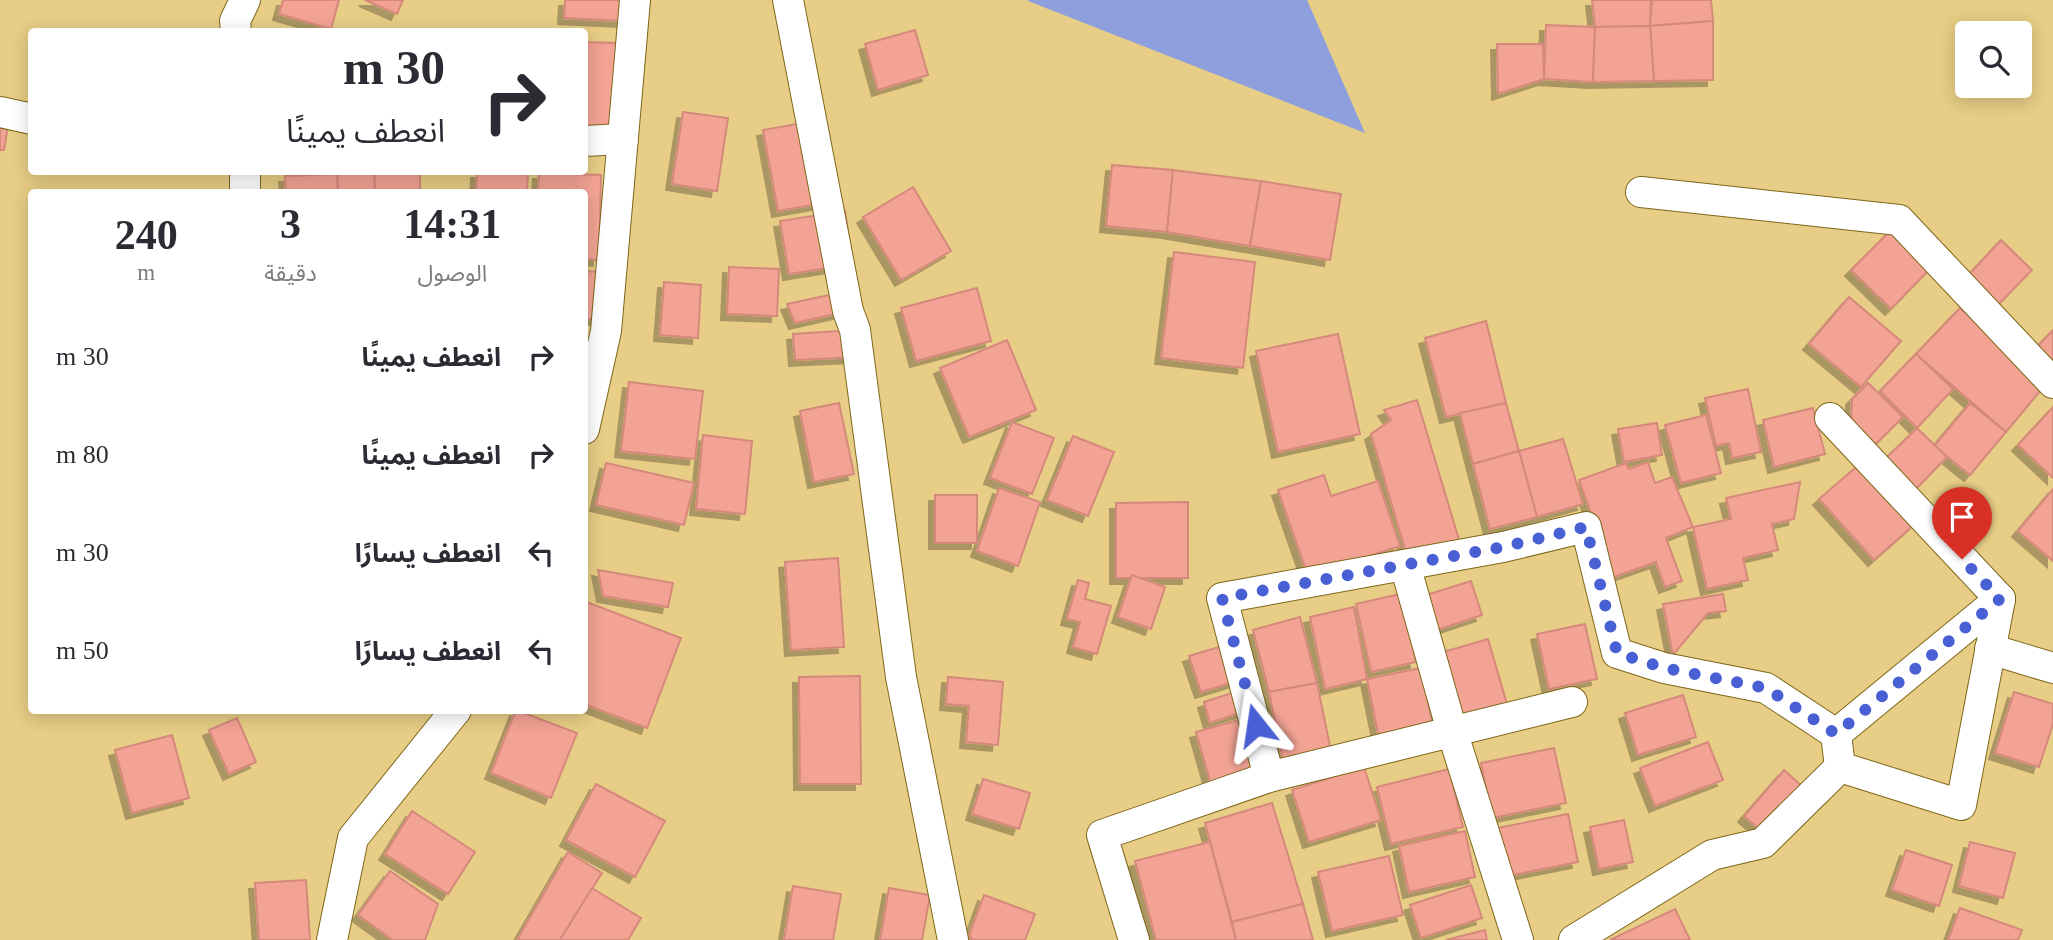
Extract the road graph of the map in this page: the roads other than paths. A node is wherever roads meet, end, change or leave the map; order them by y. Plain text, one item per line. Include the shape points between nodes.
1 (245, 0) edge
2 (635, 0) edge
3 (788, 0) edge
4 (236, 28) edge
5 (0, 112) edge
6 (28, 118) edge
7 (623, 139) junction
8 (588, 141) edge
9 (1642, 192) dead end
10 (2053, 383) edge
11 (588, 411) edge
12 (1830, 418) dead end
13 (1405, 565) junction
14 (2000, 599) junction
15 (1990, 649) junction
16 (2053, 668) edge
17 (1572, 702) dead end
18 (453, 714) edge
19 (1452, 731) junction
20 (1836, 734) junction
21 (1840, 767) junction
22 (1269, 776) junction
23 (332, 940) edge
24 (953, 940) edge
25 (1134, 940) edge
26 (1518, 940) edge
27 (1574, 940) edge

1 - 4 street
2 - 7 street
3 - 24 street via 855,330 901,677
5 - 6 street
7 - 8 street
7 - 11 street via 606,331
9 - 10 street via 1899,220
12 - 14 street
13 - 19 street
13 - 20 street via 1586,527 1617,653 1664,668 1766,688
13 - 22 street via 1222,598
14 - 15 street
14 - 20 street
15 - 16 street
15 - 21 street via 1961,805
17 - 19 street
18 - 23 street via 353,838
19 - 22 street
19 - 26 street
20 - 21 street
21 - 27 street via 1763,844 1712,855
22 - 25 street via 1101,835

